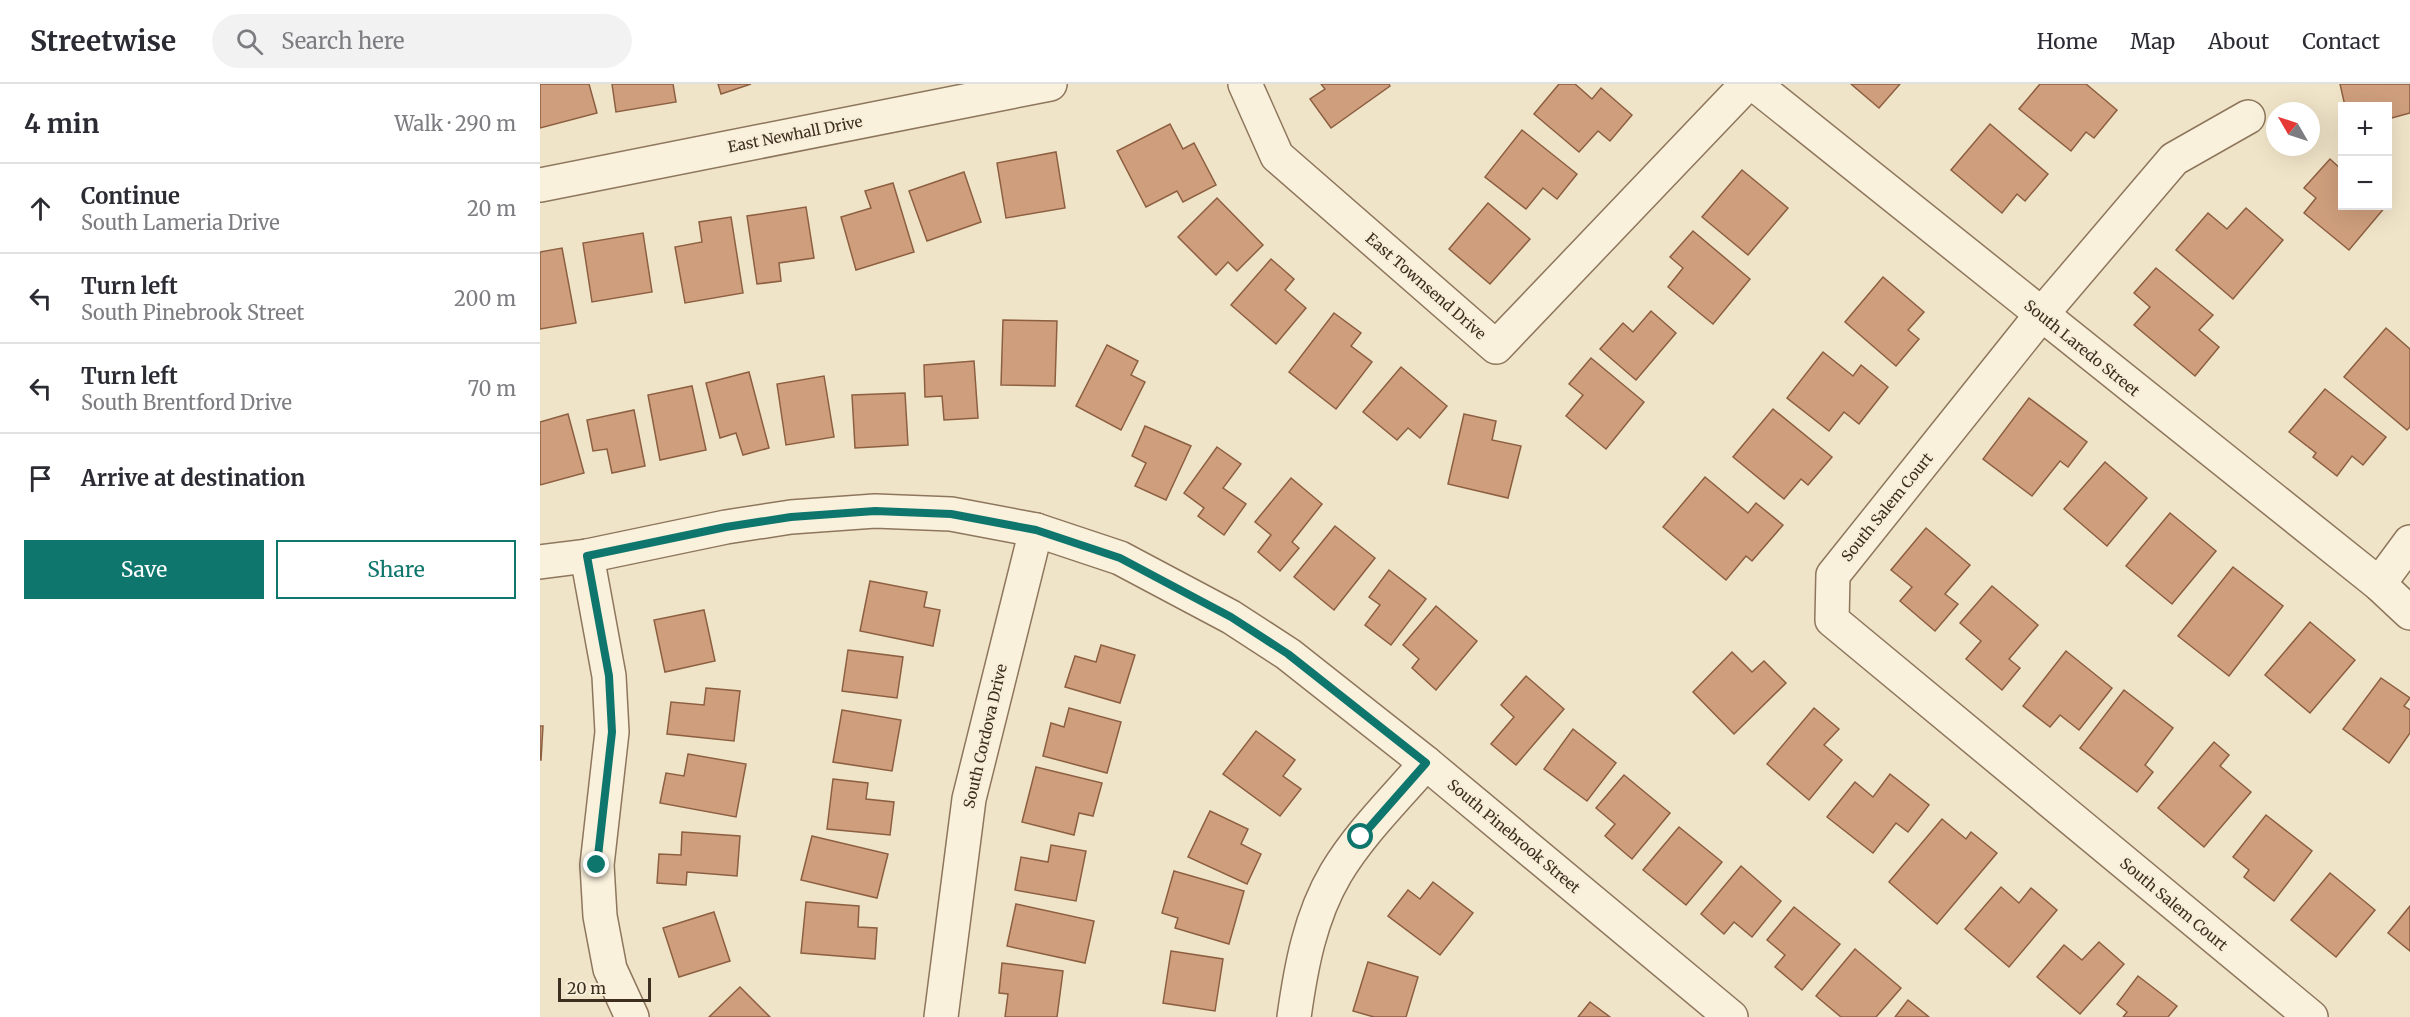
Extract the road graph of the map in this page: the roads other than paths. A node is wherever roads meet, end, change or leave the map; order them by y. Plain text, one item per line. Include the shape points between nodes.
1 (1050, 84) edge
2 (1245, 84) edge
3 (1747, 84) edge
4 (1754, 84) edge
5 (2248, 117) dead end
6 (540, 185) edge
7 (2041, 315) junction
8 (1036, 530) junction
9 (2410, 542) edge
10 (587, 556) junction
11 (540, 562) edge
12 (2379, 584) junction
13 (2410, 613) edge
14 (1426, 763) junction
15 (632, 1017) edge
16 (941, 1017) edge
17 (1294, 1017) edge
18 (1731, 1017) edge
19 (2311, 1017) edge

1 - 6 street, East Newhall Drive
2 - 3 street, East Townsend Drive via 1277,156 1496,347
4 - 7 street, South Laredo Street
5 - 7 street, South Salem Court via 2174,159
7 - 12 street, South Laredo Street
7 - 19 street, South Salem Court via 1833,575 1832,620
8 - 10 street, South Pinebrook Street via 951,514 875,511 791,517 726,527
8 - 14 street, South Pinebrook Street via 1120,558 1231,617 1288,654
8 - 16 street, South Cordova Drive via 969,799
9 - 12 street
10 - 11 street, South Pinebrook Street
10 - 15 street via 609,676 612,732 597,865 600,916 610,969
12 - 13 street, South Laredo Street
14 - 17 street via 1361,837 1336,874 1301,966
14 - 18 street, South Pinebrook Street

